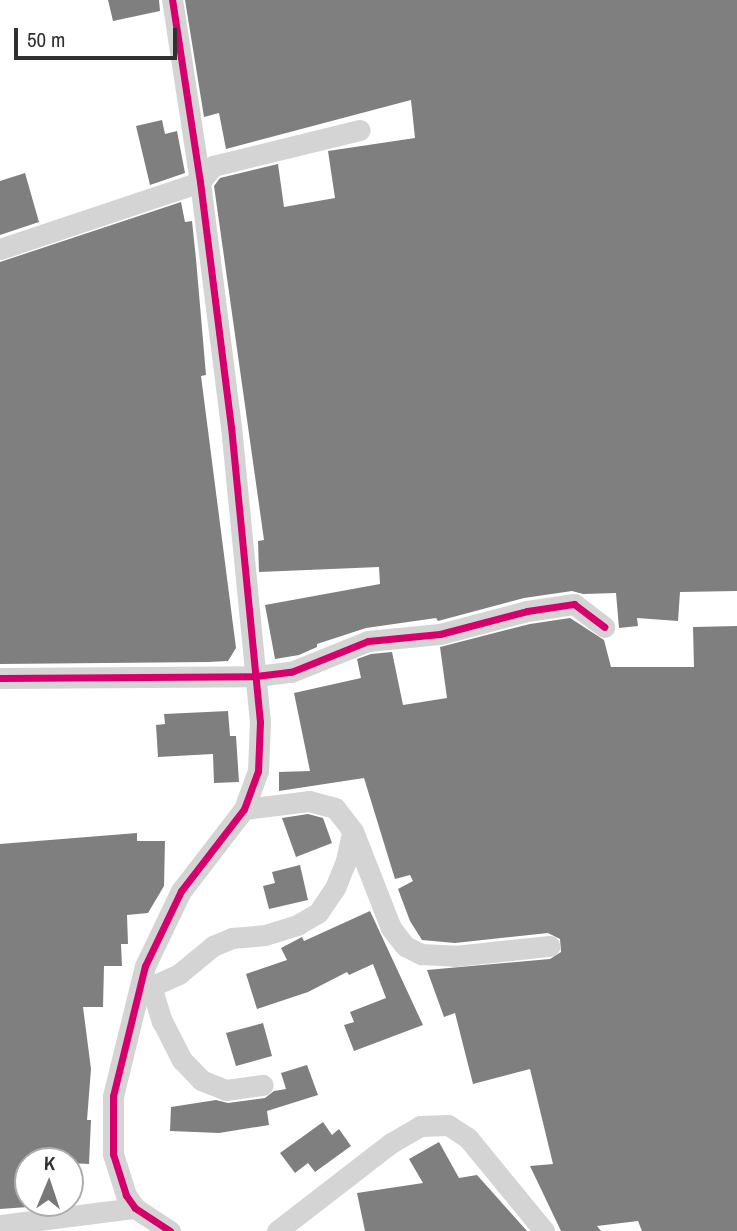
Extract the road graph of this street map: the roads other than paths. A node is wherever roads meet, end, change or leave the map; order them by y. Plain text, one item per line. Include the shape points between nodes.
1 (172, 0) edge
2 (360, 130) dead end
3 (200, 182) junction
4 (0, 250) edge
5 (604, 627) dead end
6 (257, 676) junction
7 (0, 677) edge
8 (244, 809) junction
9 (352, 831) junction
10 (548, 946) dead end
11 (145, 989) junction
12 (263, 1085) dead end
13 (135, 1208) junction
14 (0, 1225) edge
15 (170, 1231) edge
16 (277, 1231) edge
17 (544, 1231) edge

1 - 3 street
2 - 3 street via 213,166
3 - 4 street
3 - 6 street
5 - 6 street via 574,604 440,634 368,641 290,672
6 - 7 street
6 - 8 street via 258,771
8 - 9 street via 309,801 335,808
8 - 11 street via 181,891 145,966
9 - 10 street via 391,928 405,946 421,954 455,956
9 - 11 street via 335,888 317,913 265,935 232,938 179,974
11 - 12 street via 182,1060 201,1080 226,1090
11 - 13 street via 113,1096 114,1154 125,1195
13 - 14 street
13 - 15 street
16 - 17 street via 391,1143 420,1126 448,1125 468,1138

